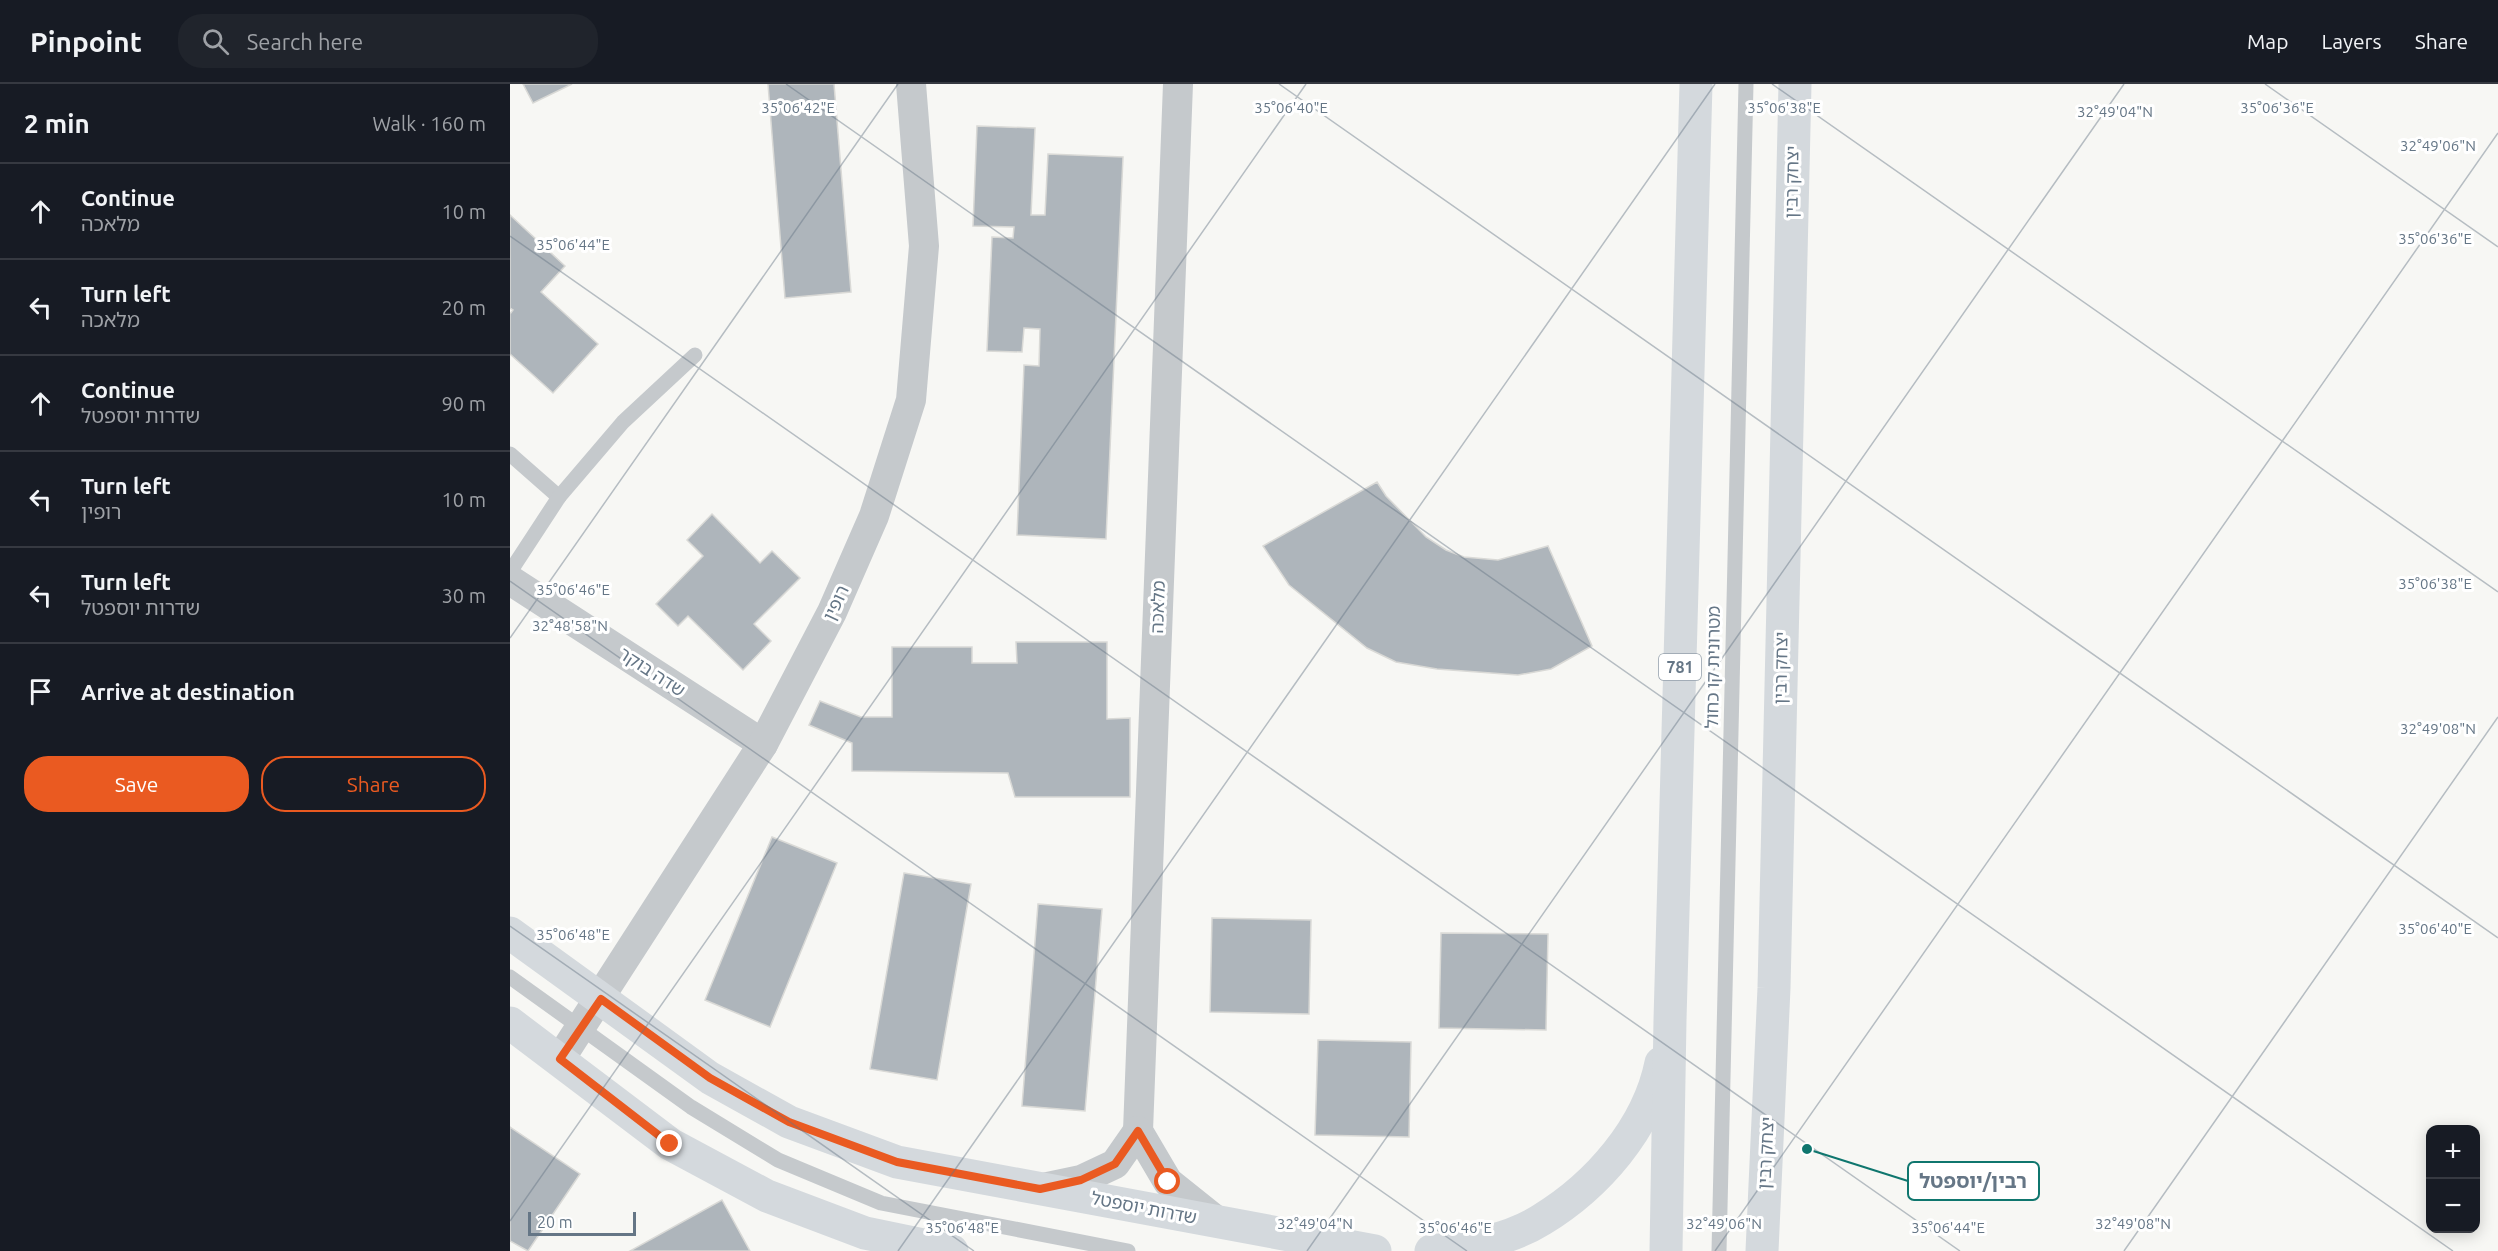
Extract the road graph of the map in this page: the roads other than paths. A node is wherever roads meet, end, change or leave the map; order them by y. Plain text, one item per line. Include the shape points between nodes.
1 (911, 84) edge
2 (1178, 84) edge
3 (1696, 84) edge
4 (1746, 84) edge
5 (1795, 84) edge
6 (695, 355) dead end
7 (510, 454) edge
8 (559, 497) junction
9 (510, 572) edge
10 (510, 580) edge
11 (764, 744) junction
12 (510, 933) edge
13 (510, 977) edge
14 (601, 999) junction
15 (1670, 1020) junction
16 (510, 1023) edge
17 (581, 1028) junction
18 (560, 1059) junction
19 (1138, 1131) junction
20 (1040, 1189) junction
21 (1218, 1222) junction
22 (952, 1251) edge
23 (1128, 1251) edge
24 (1375, 1251) edge
25 (1431, 1251) edge
26 (1666, 1251) edge
27 (1719, 1251) edge
28 (1762, 1251) edge

1 - 11 street, רופין via 924,246 911,400 874,516 832,612
2 - 19 street, מלאכה
3 - 15 main road, 781
4 - 27 lane, מטרונית קו כחול
5 - 28 main road, יצחק רבין via 1774,988
6 - 8 lane via 623,422
7 - 8 lane
8 - 9 lane
10 - 11 street, שדה בוקר
11 - 14 street, רופין
12 - 14 main road, שדרות יוספטל
13 - 17 lane
14 - 17 street, רופין
14 - 20 main road, שדרות יוספטל via 710,1078 789,1122 897,1162
15 - 25 main road via 1658,1077 1637,1123 1608,1166 1541,1221 1507,1235
15 - 26 main road, 781
16 - 18 main road
17 - 18 street, רופין
17 - 23 lane via 692,1107 778,1160 881,1203
18 - 22 main road via 670,1144 767,1196 865,1233
19 - 20 street via 1115,1164 1081,1180
19 - 21 street via 1168,1182
20 - 21 main road, שדרות יוספטל
21 - 24 main road, שדרות יוספטל

